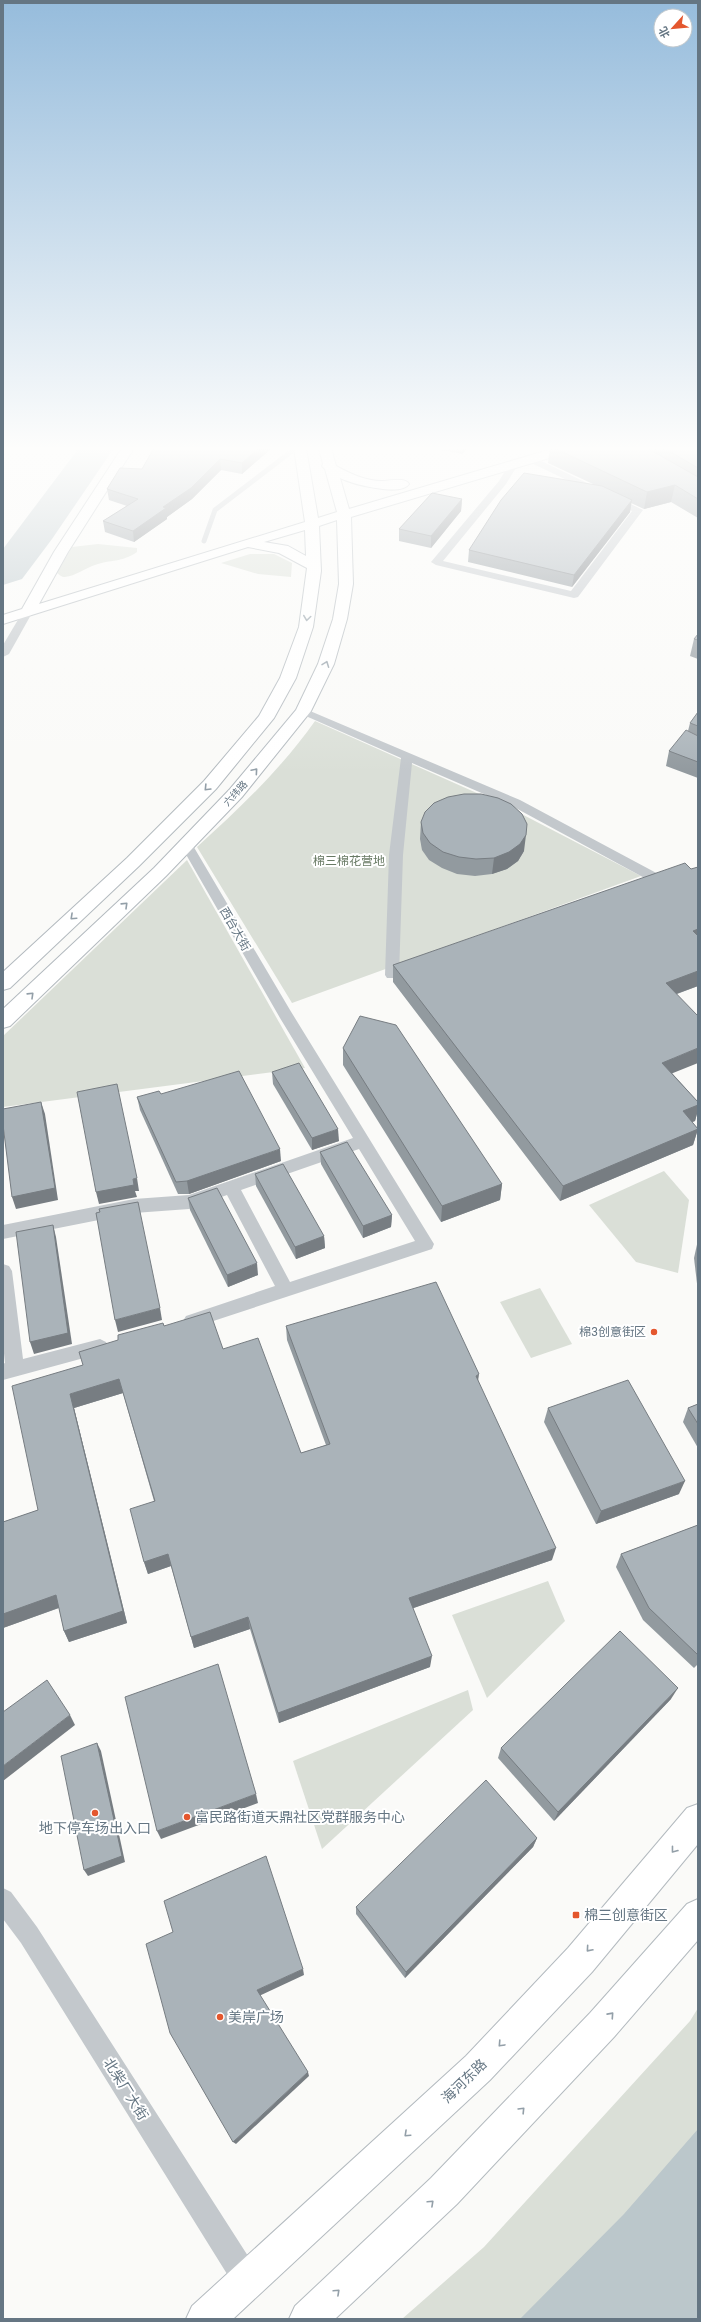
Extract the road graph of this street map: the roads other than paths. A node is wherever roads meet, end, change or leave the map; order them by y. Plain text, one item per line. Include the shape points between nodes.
1 (59, 556) edge
2 (205, 556) edge
3 (299, 556) edge
4 (313, 556) edge
5 (345, 556) edge
6 (441, 556) edge
7 (603, 556) edge
8 (314, 566) junction
9 (70, 584) dead end
10 (38, 595) junction
11 (17, 601) dead end
12 (27, 613) junction
13 (3, 620) edge
14 (3, 654) edge
15 (303, 711) junction
16 (406, 756) junction
17 (186, 844) junction
18 (657, 879) edge
19 (392, 975) edge
20 (3, 983) edge
21 (3, 1021) edge
22 (363, 1141) junction
23 (232, 1187) junction
24 (3, 1232) edge
25 (3, 1271) edge
26 (286, 1291) junction
27 (175, 1326) edge
28 (118, 1342) edge
29 (9, 1370) edge
30 (698, 1819) edge
31 (3, 1900) edge
32 (698, 1915) edge
33 (247, 2280) junction
34 (205, 2319) edge
35 (308, 2319) edge

1 - 10 main road
2 - 12 main road
3 - 8 main road
4 - 8 main road, 六纬路
15 -> 5 main road, 六纬路 via 326,664 340,619 346,584
6 - 7 street via 436,562 574,595
8 -> 20 main road, 六纬路 via 306,627 288,678 266,718 210,785 133,862
9 - 10 main road
10 - 11 main road
10 - 12 main road
12 - 13 main road
12 - 14 street
15 - 16 street
17 -> 15 main road, 六纬路 via 236,793
16 - 18 street via 516,803
16 - 19 street via 396,855
21 -> 17 main road, 六纬路
17 - 22 street, 西台大街
22 - 23 street
22 - 26 street, 西台大街 via 426,1244
23 - 24 street via 189,1202 134,1206
23 - 26 street
25 - 29 street
26 - 27 street
28 - 29 street
30 -> 33 main road, 海河东路 via 580,1960 478,2068
31 - 33 street, 北柴厂大街 via 29,1935
35 -> 32 main road via 450,2185 602,2025
33 - 34 main road, 海河东路

